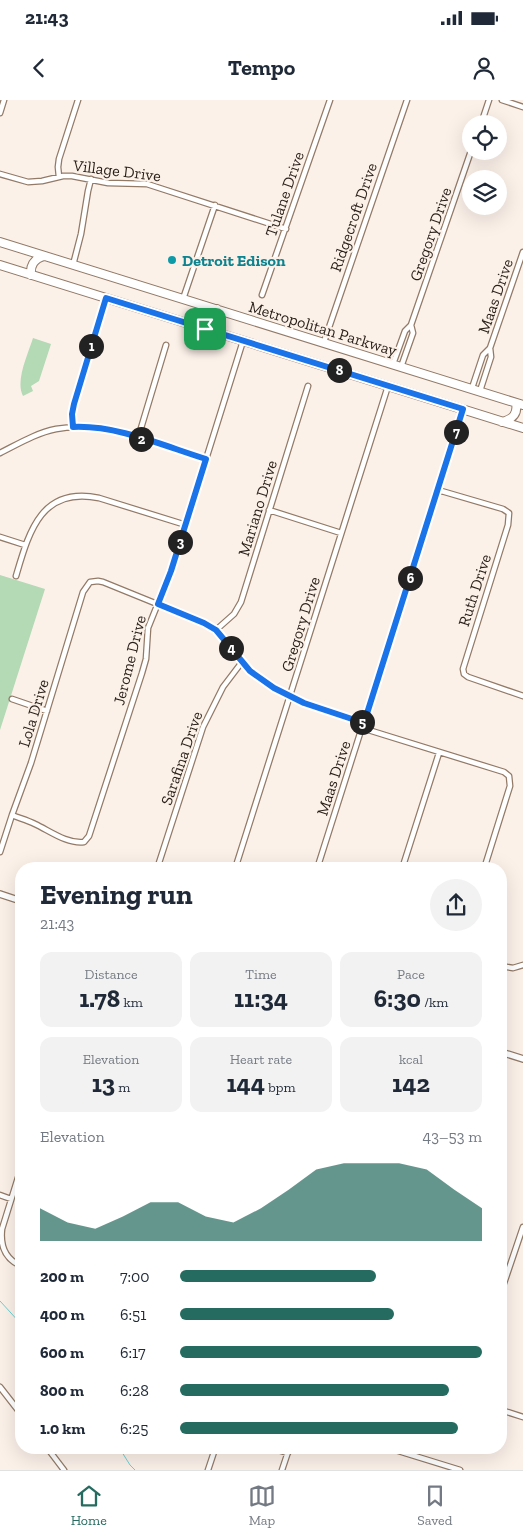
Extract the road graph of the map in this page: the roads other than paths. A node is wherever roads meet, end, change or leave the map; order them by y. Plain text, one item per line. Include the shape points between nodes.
1 (4, 100) edge
2 (78, 100) edge
3 (330, 100) edge
4 (407, 100) edge
5 (489, 100) edge
6 (502, 100) edge
7 (523, 107) edge
8 (0, 113) edge
9 (484, 115) edge
10 (468, 160) edge
11 (0, 174) edge
12 (59, 177) junction
13 (91, 179) junction
14 (215, 206) junction
15 (286, 228) junction
16 (0, 242) edge
17 (523, 252) edge
18 (44, 256) junction
19 (0, 265) edge
20 (73, 265) junction
21 (31, 275) junction
22 (262, 295) dead end
23 (106, 298) junction
24 (183, 299) junction
25 (217, 309) junction
26 (411, 325) junction
27 (205, 329) junction
28 (243, 341) junction
29 (324, 342) junction
30 (166, 345) dead end
31 (490, 348) junction
32 (397, 366) junction
33 (308, 386) dead end
34 (388, 386) junction
35 (476, 390) junction
36 (520, 404) edge
37 (463, 409) junction
38 (502, 422) junction
39 (73, 427) junction
40 (523, 428) edge
41 (138, 438) junction
42 (0, 453) edge
43 (206, 459) junction
44 (438, 490) junction
45 (269, 510) junction
46 (186, 525) junction
47 (341, 533) junction
48 (0, 537) edge
49 (25, 545) junction
50 (16, 576) dead end
51 (158, 604) junction
52 (216, 630) junction
53 (242, 662) junction
54 (290, 696) junction
55 (523, 696) edge
56 (12, 699) dead end
57 (47, 710) junction
58 (363, 726) junction
59 (438, 753) junction
60 (12, 815) junction
61 (0, 852) edge
62 (159, 862) edge
63 (237, 862) edge
64 (320, 862) edge
65 (404, 862) edge
66 (486, 862) edge
67 (0, 894) edge
68 (15, 899) edge
69 (523, 965) edge
70 (507, 967) edge
71 (507, 1055) edge
72 (523, 1059) edge
73 (15, 1187) edge
74 (0, 1195) edge
75 (11, 1199) junction
76 (523, 1227) edge
77 (15, 1263) edge
78 (507, 1274) edge
79 (0, 1387) edge
80 (15, 1406) edge
81 (507, 1412) edge
82 (523, 1417) edge
83 (52, 1454) edge
84 (213, 1454) edge
85 (287, 1454) edge
86 (408, 1454) edge
87 (64, 1470) edge
88 (208, 1470) edge
89 (282, 1470) edge
90 (460, 1470) edge

1 - 8 street
2 - 12 street via 59,159
3 - 15 street, Tulane Drive
4 - 29 street, Ridgecroft Drive
5 - 9 street
6 - 7 street
10 - 26 street, Gregory Drive
11 - 12 street, Village Drive via 33,182
12 - 13 street, Village Drive
13 - 14 street, Village Drive via 147,184
13 - 20 street
14 - 15 street, Village Drive
14 - 24 street
15 - 22 street, Tulane Drive
16 - 18 main road, Metropolitan Parkway
17 - 31 street, Maas Drive
18 - 20 main road, Metropolitan Parkway
18 - 21 main road via 33,262
19 - 21 main road
20 - 24 main road, Metropolitan Parkway
21 - 23 main road
23 - 27 main road
23 - 39 street via 74,404
24 - 25 main road, Metropolitan Parkway
25 - 27 main road via 205,316
25 - 29 main road, Metropolitan Parkway
26 - 32 street, Gregory Drive via 405,331
26 - 32 street, Gregory Drive via 413,333
27 - 28 main road
28 - 34 main road
28 - 43 street, Jerome Drive
29 - 32 main road, Metropolitan Parkway
30 - 41 street
31 - 35 street, Maas Drive via 491,358
31 - 35 street, Maas Drive via 483,355
32 - 35 main road, Metropolitan Parkway
33 - 45 street, Mariano Drive
34 - 37 main road
34 - 47 street, Gregory Drive
35 - 36 main road, Metropolitan Parkway
36 - 38 main road via 515,415
37 - 38 main road
37 - 44 street, Maas Drive
38 - 40 main road
39 - 41 street via 106,429
39 - 42 street via 40,434
41 - 43 street
43 - 46 street, Jerome Drive
44 - 55 street, Ruth Drive via 503,509 509,514 463,666 464,674 473,679
44 - 58 street, Maas Drive
45 - 47 street
45 - 52 street, Mariano Drive via 241,602 234,614
46 - 49 street via 99,498 77,497 58,502 43,513
46 - 51 street, Jerome Drive
47 - 54 street, Gregory Drive
48 - 49 street
49 - 50 street
51 - 52 street
51 - 57 street, Lola Drive via 103,582 90,582 83,592
51 - 60 street, Jerome Drive via 148,628 142,674 89,836 84,842 76,842
52 - 53 street
53 - 54 street via 261,680
53 - 62 street, Sarafina Drive via 223,687 203,727
54 - 58 street
54 - 63 street, Gregory Drive
56 - 57 street
57 - 60 street, Lola Drive
58 - 59 street
58 - 64 street, Maas Drive
59 - 65 street
59 - 66 street via 509,776 510,786
60 - 61 street, Lola Drive
67 - 68 street
69 - 70 street
71 - 72 street
73 - 75 street
74 - 75 street
75 - 77 street via 1,1244 3,1251
76 - 78 street
79 - 80 street
81 - 82 street
83 - 87 street
84 - 88 street
85 - 89 street
86 - 90 street

